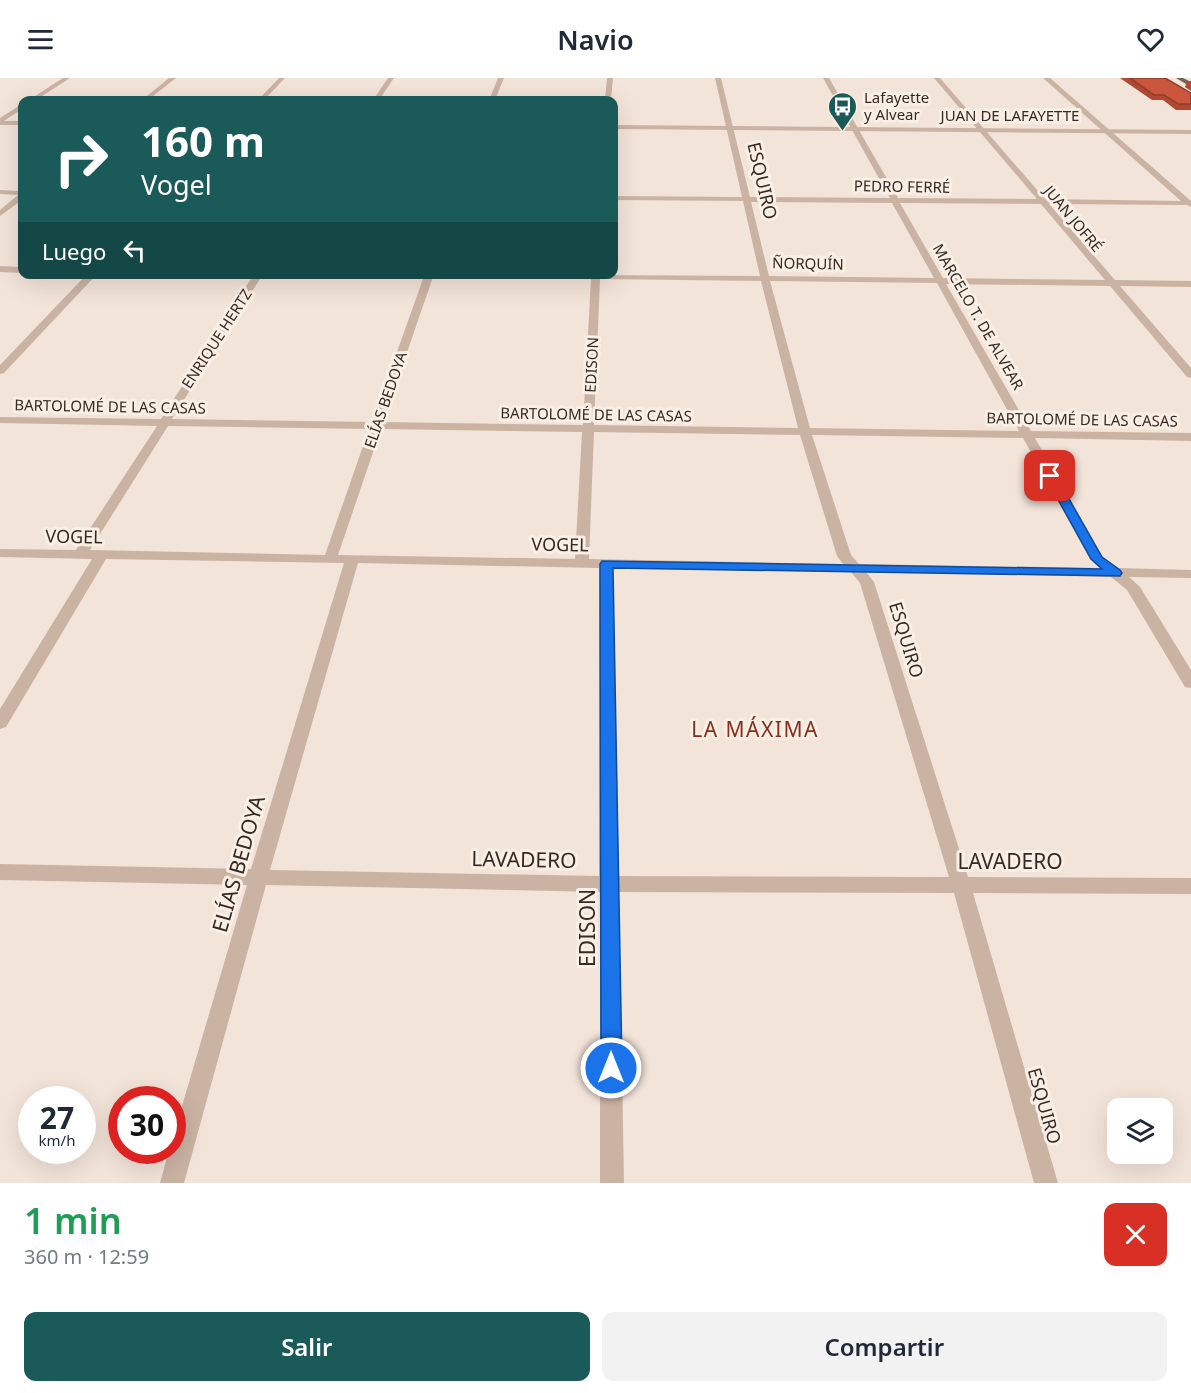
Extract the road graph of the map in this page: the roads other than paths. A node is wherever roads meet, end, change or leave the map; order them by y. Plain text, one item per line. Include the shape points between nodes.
1 (67, 78) edge
2 (173, 78) edge
3 (282, 78) edge
4 (391, 78) edge
5 (501, 78) edge
6 (610, 78) edge
7 (718, 78) edge
8 (826, 78) edge
9 (937, 78) edge
10 (1046, 78) edge
11 (1179, 78) edge
12 (1191, 85) edge
13 (38, 96) edge
14 (150, 96) edge
15 (265, 96) edge
16 (379, 96) edge
17 (494, 96) edge
18 (608, 96) edge
19 (18, 109) edge
20 (0, 122) edge
21 (18, 123) edge
22 (618, 127) edge
23 (729, 128) junction
24 (854, 129) junction
25 (980, 130) junction
26 (1105, 130) junction
27 (1191, 132) edge
28 (0, 192) edge
29 (18, 194) edge
30 (18, 198) edge
31 (618, 198) edge
32 (746, 199) junction
33 (895, 200) junction
34 (1041, 202) junction
35 (1190, 204) edge
36 (0, 214) edge
37 (0, 269) edge
38 (18, 270) edge
39 (618, 276) edge
40 (88, 279) edge
41 (256, 279) edge
42 (425, 279) edge
43 (596, 279) edge
44 (765, 279) junction
45 (940, 281) junction
46 (1110, 284) junction
47 (1191, 284) edge
48 (0, 371) edge
49 (1191, 375) edge
50 (0, 420) edge
51 (163, 423) junction
52 (377, 426) junction
53 (589, 430) junction
54 (806, 432) junction
55 (1027, 434) junction
56 (1191, 437) edge
57 (0, 553) edge
58 (80, 555) junction
59 (101, 556) junction
60 (330, 559) junction
61 (352, 559) junction
62 (582, 563) junction
63 (606, 564) junction
64 (856, 568) junction
65 (1115, 573) junction
66 (1191, 574) edge
67 (1191, 683) edge
68 (0, 723) edge
69 (0, 872) edge
70 (258, 878) junction
71 (610, 884) junction
72 (961, 884) junction
73 (1191, 886) edge
74 (172, 1183) edge
75 (612, 1183) edge
76 (1046, 1183) edge

1 - 13 street
2 - 14 street
3 - 15 street
4 - 16 street
5 - 17 street
6 - 18 street
7 - 23 street, ESQUIRO
8 - 24 street, MARCELO T. DE ALVEAR
9 - 25 street, JUAN JOFRÉ
10 - 26 street
11 - 12 main road
19 - 20 street
20 - 21 street
22 - 23 street, JUAN DE LAFAYETTE
23 - 24 street, JUAN DE LAFAYETTE
23 - 32 street, ESQUIRO
24 - 25 street, JUAN DE LAFAYETTE
24 - 33 street, MARCELO T. DE ALVEAR
25 - 26 street, JUAN DE LAFAYETTE
25 - 34 street, JUAN JOFRÉ
26 - 27 street, JUAN DE LAFAYETTE
26 - 35 street
28 - 29 street
30 - 36 street
31 - 32 street, PEDRO FERRÉ
32 - 33 street, PEDRO FERRÉ
32 - 44 street, ESQUIRO
33 - 34 street, PEDRO FERRÉ
33 - 45 street, MARCELO T. DE ALVEAR
34 - 35 street, PEDRO FERRÉ
34 - 46 street, JUAN JOFRÉ
37 - 38 street
39 - 44 street, ÑORQUÍN
40 - 48 street
41 - 51 street, ENRIQUE HERTZ
42 - 52 street, ELÍAS BEDOYA
43 - 53 street, EDISON
44 - 45 street, ÑORQUÍN
44 - 54 street, ESQUIRO
45 - 46 street, ÑORQUÍN
45 - 55 street, MARCELO T. DE ALVEAR
46 - 47 street, ÑORQUÍN
46 - 49 street, JUAN JOFRÉ
50 - 51 street, BARTOLOMÉ DE LAS CASAS
51 - 52 street, BARTOLOMÉ DE LAS CASAS
51 - 58 street, ENRIQUE HERTZ
52 - 53 street, BARTOLOMÉ DE LAS CASAS
52 - 60 street, ELÍAS BEDOYA
53 - 54 street, BARTOLOMÉ DE LAS CASAS
53 - 62 street, EDISON
54 - 55 street, BARTOLOMÉ DE LAS CASAS
54 - 64 street, ESQUIRO via 844,556
55 - 56 street, BARTOLOMÉ DE LAS CASAS
55 - 65 street, MARCELO T. DE ALVEAR via 1097,559
57 - 58 street, VOGEL
58 - 59 street, VOGEL
59 - 60 street, VOGEL
59 - 68 street
60 - 61 street, VOGEL
61 - 62 street, VOGEL
61 - 70 street, ELÍAS BEDOYA
62 - 63 street, VOGEL
63 - 64 street, VOGEL
63 - 71 street, EDISON
64 - 65 street, VOGEL
64 - 72 street, ESQUIRO via 867,582
65 - 66 street, VOGEL
65 - 67 street, MARCELO T. DE ALVEAR via 1133,587
69 - 70 street, LAVADERO
70 - 71 street, LAVADERO
70 - 74 street, ELÍAS BEDOYA
71 - 72 street, LAVADERO
71 - 75 street, EDISON
72 - 73 street, LAVADERO
72 - 76 street, ESQUIRO

